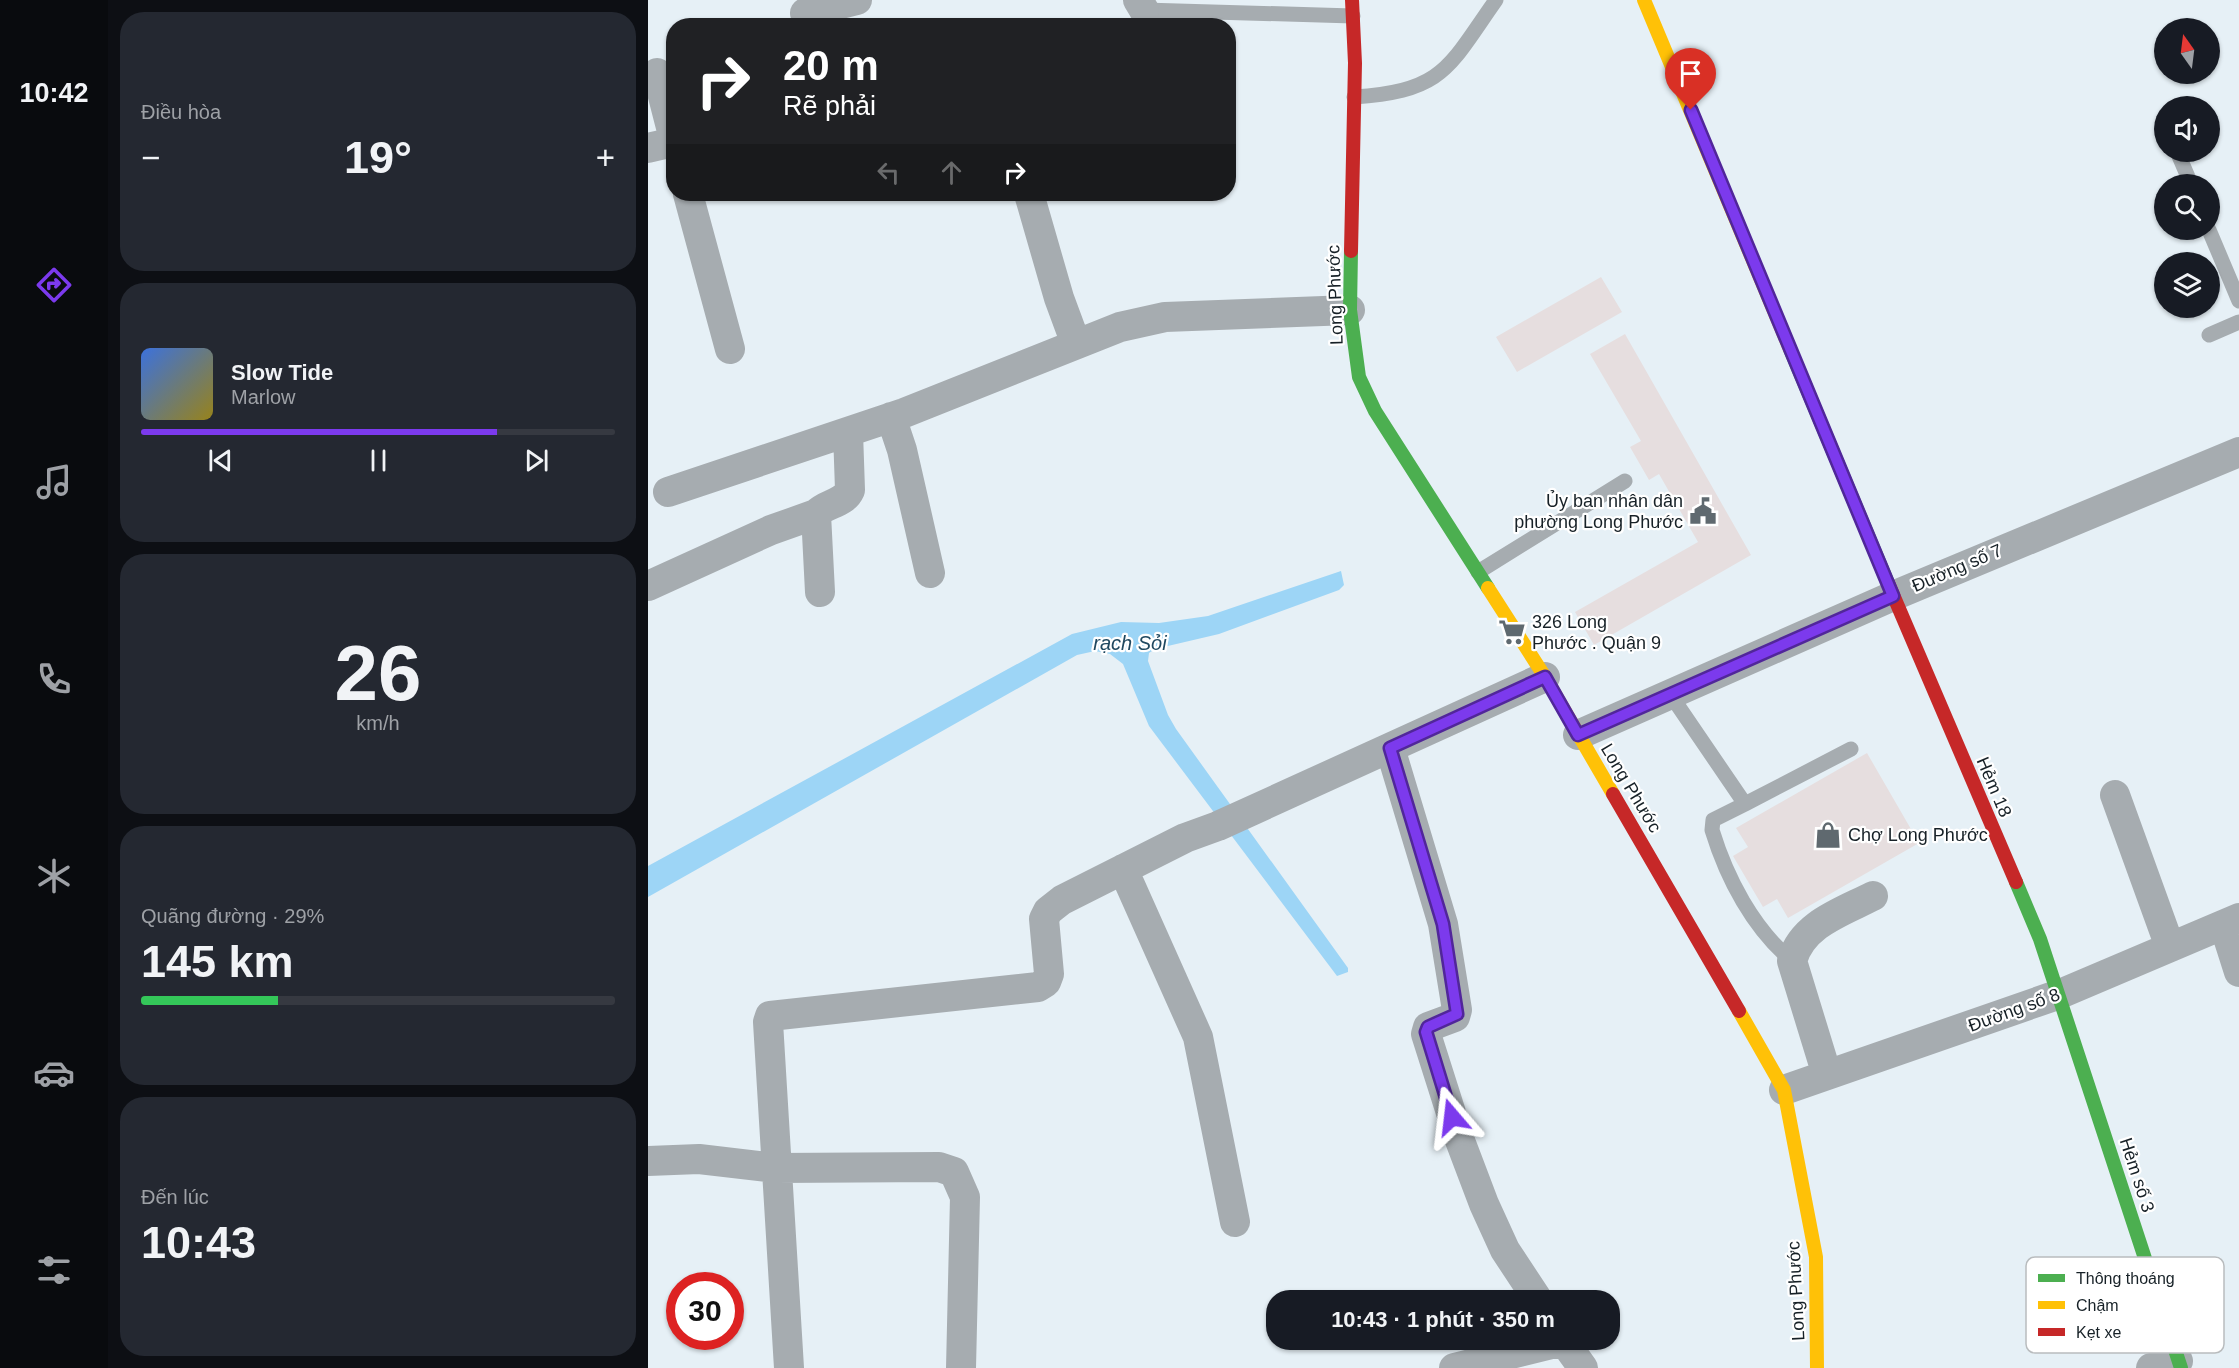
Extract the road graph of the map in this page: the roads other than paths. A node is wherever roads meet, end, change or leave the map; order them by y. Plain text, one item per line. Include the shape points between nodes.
1 (857, 0) edge
2 (1352, 0) edge
3 (1496, 0) edge
4 (1644, 0) edge
5 (1143, 12) edge
6 (805, 13) dead end
7 (1353, 16) junction
8 (657, 73) dead end
9 (1354, 97) junction
10 (666, 109) edge
11 (666, 143) edge
12 (648, 148) edge
13 (690, 201) edge
14 (1031, 201) edge
15 (2213, 240) edge
16 (2239, 301) edge
17 (1350, 310) junction
18 (2239, 322) edge
19 (2209, 335) dead end
20 (1076, 344) junction
21 (730, 349) dead end
22 (891, 417) junction
23 (848, 432) junction
24 (2239, 452) edge
25 (1625, 481) dead end
26 (668, 492) dead end
27 (816, 514) junction
28 (1478, 572) junction
29 (930, 573) dead end
30 (648, 586) edge
31 (820, 592) dead end
32 (1893, 596) junction
33 (1545, 677) junction
34 (1670, 694) junction
35 (1578, 735) junction
36 (1390, 748) junction
37 (1851, 749) dead end
38 (2115, 795) dead end
39 (1745, 804) junction
40 (1123, 869) junction
41 (1873, 896) dead end
42 (2231, 921) edge
43 (2170, 947) junction
44 (1792, 961) junction
45 (2239, 972) edge
46 (2060, 994) junction
47 (1827, 1075) junction
48 (1784, 1090) junction
49 (648, 1161) edge
50 (776, 1168) junction
51 (1235, 1222) dead end
52 (2138, 1257) edge
53 (1531, 1290) edge
54 (1524, 1350) edge
55 (1570, 1350) edge
56 (789, 1368) edge
57 (961, 1368) edge
58 (1454, 1368) edge
59 (1583, 1368) edge
60 (1817, 1368) edge

1 - 6 street
2 - 7 street, Long Phước
3 - 9 lane via 1438,76 1393,94
4 - 32 street, Hẻm 18
5 - 7 lane
7 - 9 street, Long Phước
8 - 10 street
9 - 17 street, Long Phước
11 - 12 street
13 - 21 street
14 - 20 street
15 - 16 lane
17 - 20 street via 1166,317 1120,327
17 - 28 street, Long Phước via 1359,377 1370,401
18 - 19 lane
20 - 22 street
22 - 23 street
22 - 29 street
23 - 26 street
23 - 27 street via 850,490 847,496
24 - 32 street, Đường số 7
25 - 28 lane
27 - 30 street via 771,530
27 - 31 street
28 - 33 street, Long Phước
32 - 34 street, Đường số 7
32 - 46 street, Hẻm 18
33 - 35 street, Long Phước
33 - 36 street
34 - 35 street, Đường số 7
34 - 39 lane
35 - 48 street, Long Phước
36 - 40 street
36 - 53 street via 1443,924 1457,1010 1455,1017 1427,1028 1426,1034 1484,1204 1505,1250
37 - 39 lane
38 - 43 street
39 - 44 lane via 1713,820 1712,830 1740,896 1772,944
40 - 50 street via 1048,911 1044,918 1049,974 1038,987 771,1016 768,1022
40 - 51 street via 1198,1036
41 - 44 street via 1818,924 1796,946
42 - 43 street, Đường số 8
42 - 45 street
43 - 46 street, Đường số 8
44 - 47 street
46 - 47 street, Đường số 8
46 - 52 street, Hẻm số 3
47 - 48 street, Đường số 8
48 - 60 street, Long Phước via 1816,1257
49 - 50 street via 699,1159
50 - 56 street
50 - 57 street via 939,1167 954,1172 965,1197
54 - 58 street
55 - 59 street

